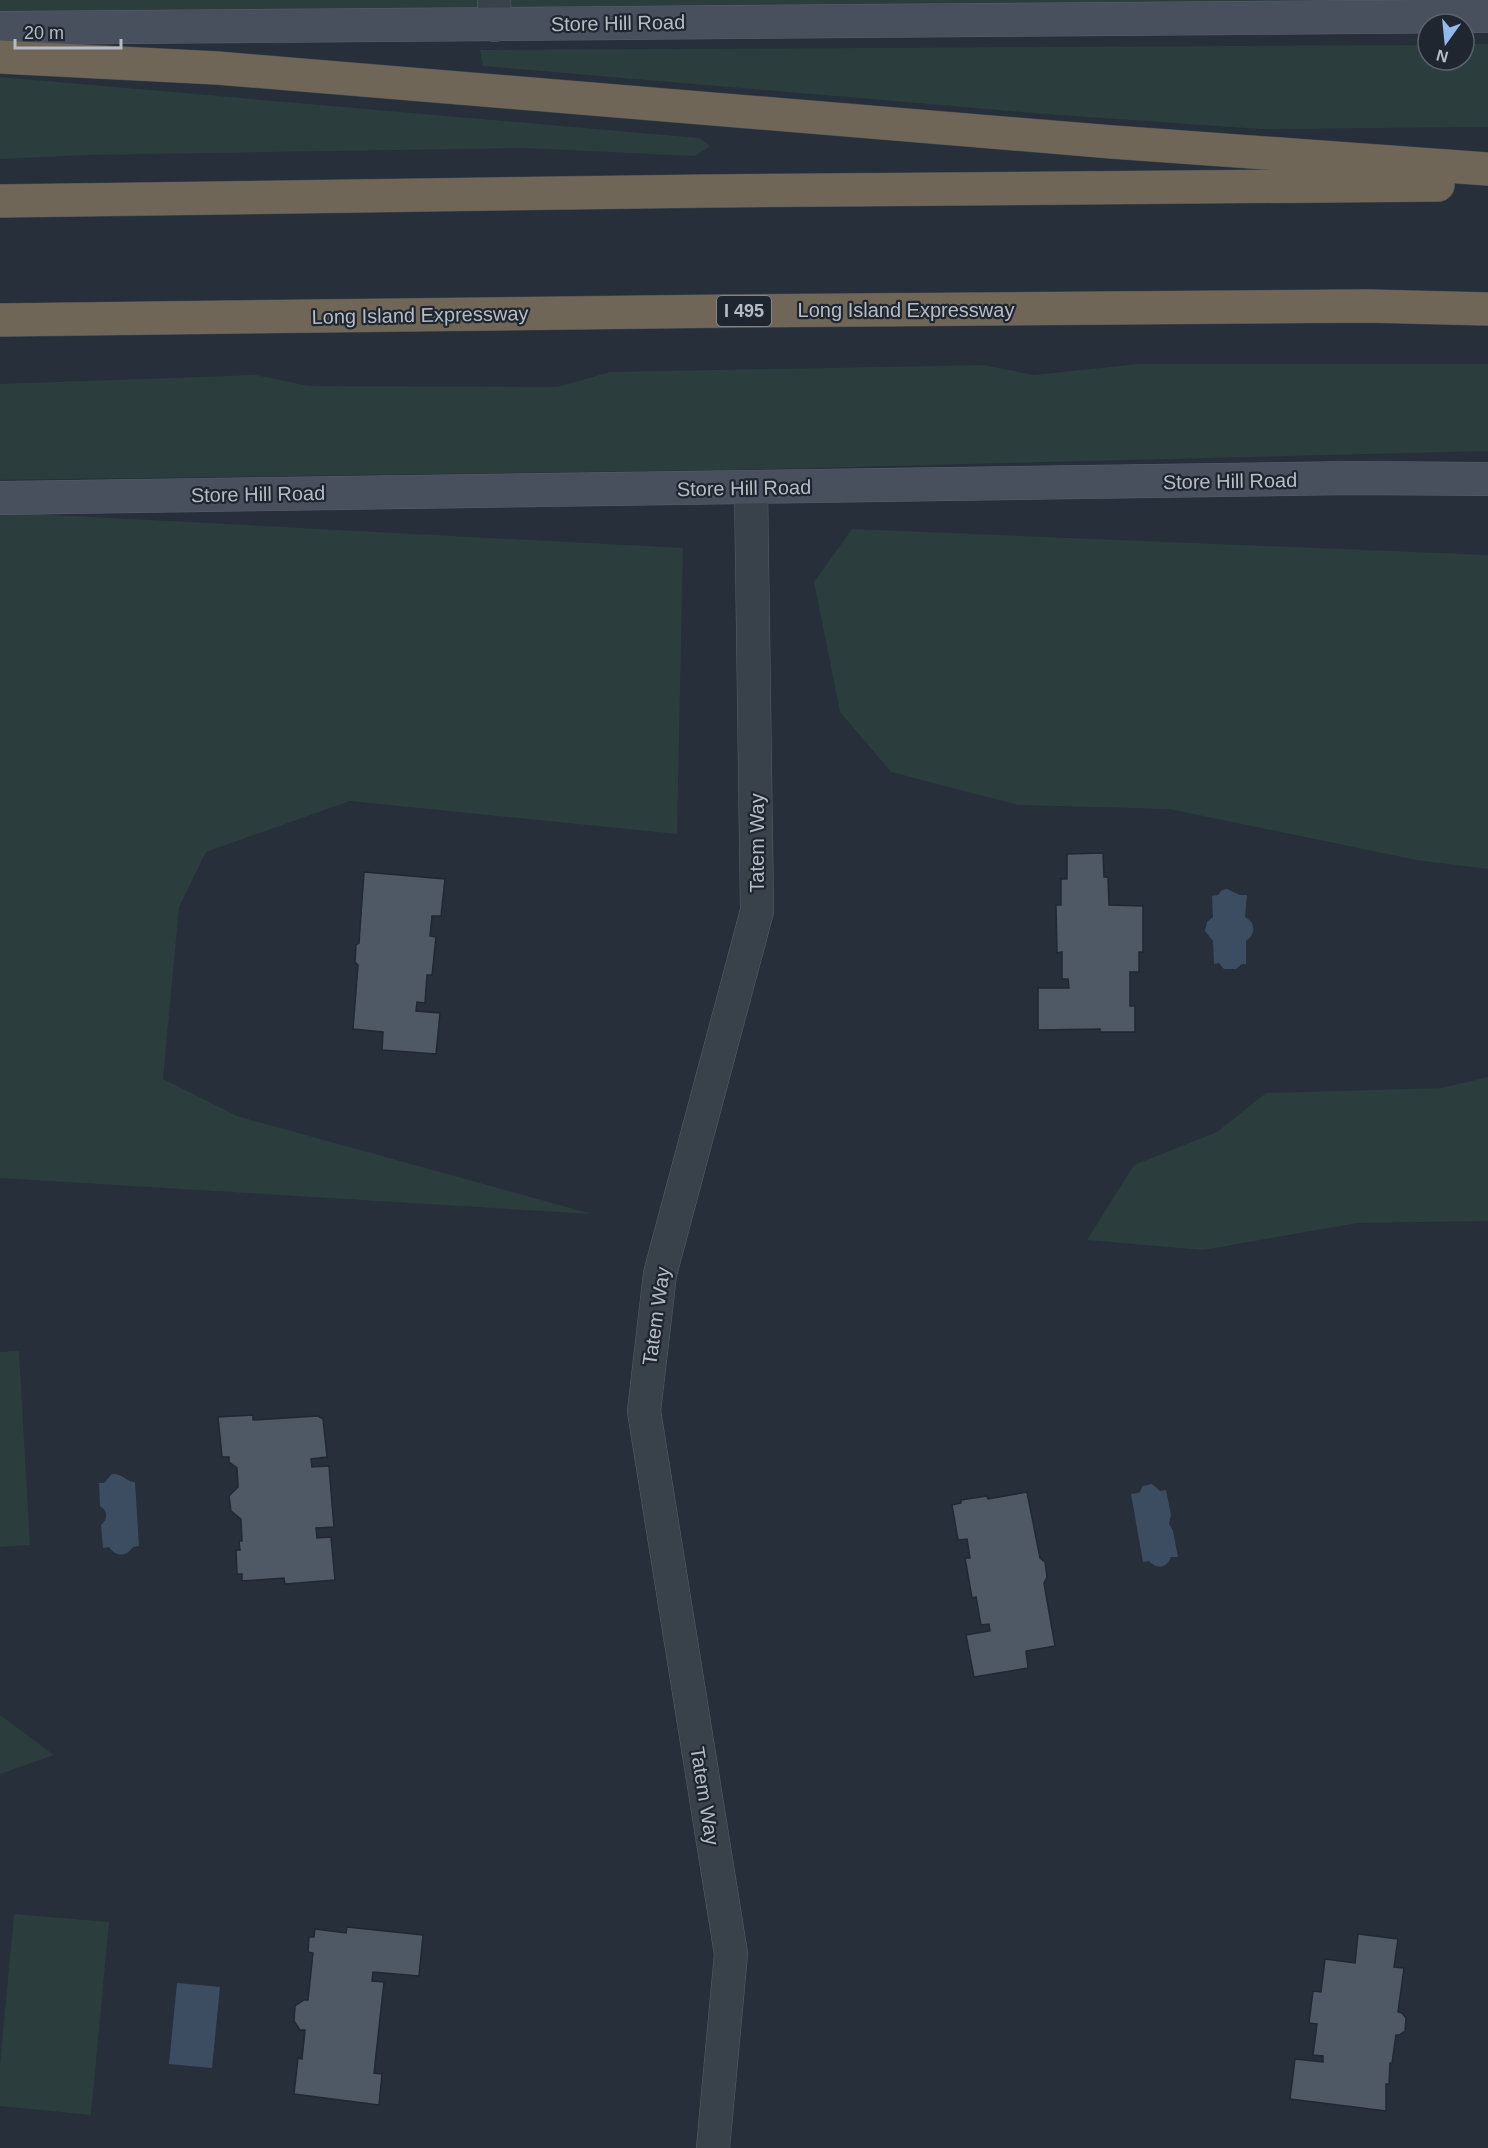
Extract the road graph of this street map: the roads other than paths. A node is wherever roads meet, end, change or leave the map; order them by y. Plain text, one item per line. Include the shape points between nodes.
1 (494, 12) edge
2 (1488, 16) edge
3 (0, 28) edge
4 (0, 57) edge
5 (1488, 169) edge
6 (1488, 186) edge
7 (0, 201) edge
8 (1488, 309) edge
9 (0, 320) edge
10 (1488, 479) edge
11 (751, 488) junction
12 (0, 498) edge
13 (713, 2148) edge

1 - 2 main road, Store Hill Road
1 - 3 main road, Store Hill Road
4 - 5 highway via 217,68
6 - 7 highway
8 - 9 highway, Long Island Expressway / I 495 via 742,311
10 - 11 main road, Store Hill Road
11 - 12 main road, Store Hill Road
11 - 13 street, Tatem Way via 757,911 660,1274 644,1411 731,1954

